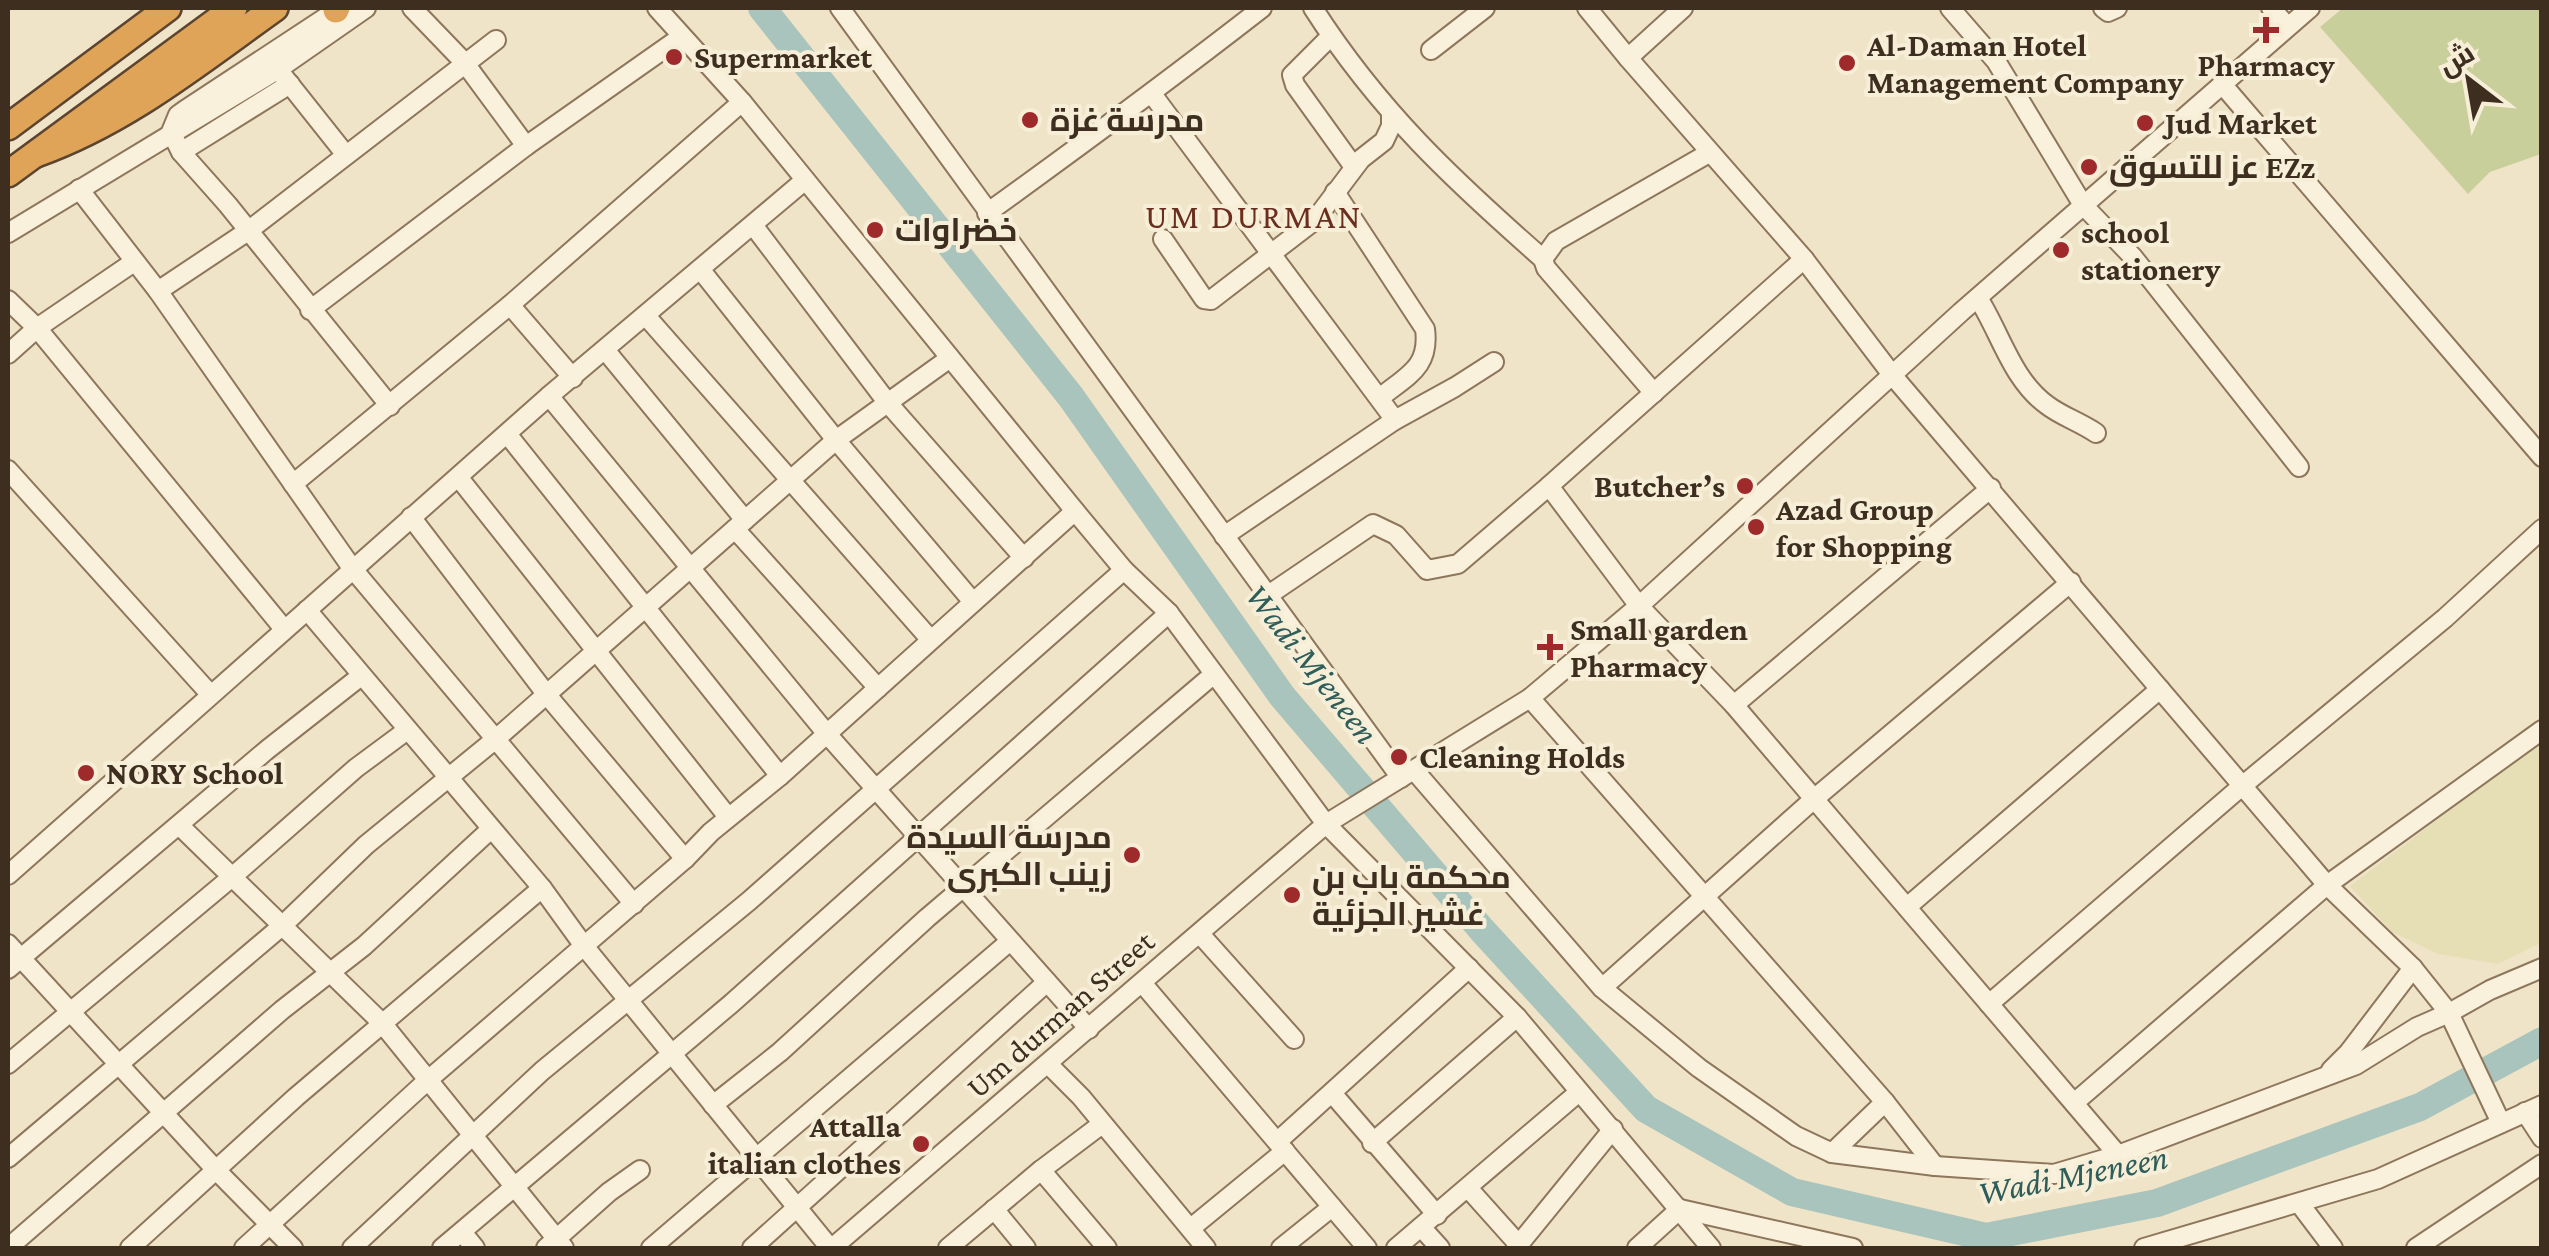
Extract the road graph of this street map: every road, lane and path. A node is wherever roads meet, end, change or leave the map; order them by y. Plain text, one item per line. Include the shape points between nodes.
1 (168, 8) edge
2 (234, 8) edge
3 (275, 8) edge
4 (338, 8) edge
5 (366, 8) edge
6 (412, 8) edge
7 (658, 8) edge
8 (840, 8) edge
9 (1262, 8) edge
10 (1313, 8) edge
11 (1485, 8) edge
12 (1587, 8) edge
13 (1683, 8) edge
14 (1950, 8) edge
15 (2103, 8) edge
16 (2117, 8) edge
17 (2271, 8) edge
18 (2310, 8) edge
19 (2288, 26) junction
20 (1331, 36) junction
21 (681, 37) junction
22 (496, 40) dead end
23 (1431, 50) dead end
24 (1628, 58) junction
25 (464, 62) junction
26 (277, 70) junction
27 (290, 84) junction
28 (2222, 84) junction
29 (1152, 94) junction
30 (742, 102) junction
31 (1391, 116) junction
32 (8, 127) edge
33 (170, 132) junction
34 (526, 146) junction
35 (181, 152) junction
36 (1709, 153) junction
37 (36, 154) junction
38 (346, 154) junction
39 (1354, 167) junction
40 (8, 174) edge
41 (804, 181) junction
42 (78, 189) junction
43 (1334, 192) junction
44 (2083, 206) junction
45 (987, 213) junction
46 (753, 225) junction
47 (248, 231) junction
48 (8, 233) edge
49 (1163, 239) dead end
50 (1274, 254) junction
51 (1543, 259) junction
52 (1804, 260) junction
53 (134, 262) junction
54 (700, 269) junction
55 (158, 291) junction
56 (1978, 298) junction
57 (8, 300) edge
58 (510, 305) junction
59 (310, 310) junction
60 (646, 316) junction
61 (37, 328) junction
62 (606, 351) junction
63 (8, 354) edge
64 (950, 358) junction
65 (1494, 362) dead end
66 (1894, 376) junction
67 (573, 378) junction
68 (1654, 393) junction
69 (549, 396) junction
70 (1381, 397) junction
71 (887, 402) junction
72 (390, 406) junction
73 (1396, 420) junction
74 (2096, 433) dead end
75 (508, 435) junction
76 (836, 440) junction
77 (2542, 457) edge
78 (2299, 467) dead end
79 (8, 470) edge
80 (459, 478) junction
81 (792, 481) junction
82 (294, 484) junction
83 (1549, 486) junction
84 (1992, 488) junction
85 (1075, 511) junction
86 (411, 517) junction
87 (740, 525) junction
88 (2542, 529) edge
89 (1224, 536) junction
90 (1024, 558) junction
91 (692, 567) junction
92 (352, 568) junction
93 (1124, 570) junction
94 (2071, 582) junction
95 (1268, 596) junction
96 (973, 602) junction
97 (1640, 606) junction
98 (646, 608) junction
99 (307, 610) junction
100 (1169, 613) junction
101 (284, 629) junction
102 (930, 639) junction
103 (596, 652) junction
104 (1214, 674) junction
105 (361, 676) junction
106 (878, 688) junction
107 (2160, 690) junction
108 (210, 694) junction
109 (546, 695) junction
110 (1530, 698) junction
111 (1734, 705) junction
112 (2542, 730) edge
113 (406, 731) junction
114 (827, 734) junction
115 (497, 738) junction
116 (448, 775) junction
117 (780, 776) junction
118 (1402, 777) junction
119 (2242, 786) junction
120 (874, 788) junction
121 (1814, 800) junction
122 (728, 818) junction
123 (1332, 820) junction
124 (180, 826) junction
125 (492, 829) junction
126 (916, 836) junction
127 (685, 859) junction
128 (8, 874) edge
129 (232, 876) junction
130 (2327, 885) junction
131 (542, 888) junction
132 (962, 888) junction
133 (1704, 896) junction
134 (634, 904) junction
135 (1906, 907) junction
136 (282, 926) junction
137 (1200, 934) junction
138 (1010, 942) junction
139 (584, 946) junction
140 (12, 957) edge
141 (1469, 968) junction
142 (2412, 968) junction
143 (2542, 968) edge
144 (330, 972) junction
145 (1046, 982) junction
146 (1144, 984) junction
147 (1602, 988) junction
148 (628, 999) junction
149 (1989, 1004) junction
150 (71, 1012) junction
151 (2449, 1013) junction
152 (1516, 1017) junction
153 (382, 1023) junction
154 (1088, 1029) junction
155 (1294, 1039) dead end
156 (672, 1053) junction
157 (118, 1063) junction
158 (8, 1064) edge
159 (1048, 1064) junction
160 (2324, 1077) junction
161 (428, 1080) junction
162 (1579, 1092) junction
163 (1332, 1093) junction
164 (1885, 1102) junction
165 (2074, 1103) junction
166 (714, 1105) junction
167 (2533, 1108) edge
168 (164, 1112) junction
169 (2501, 1123) junction
170 (1102, 1124) junction
171 (1613, 1128) junction
172 (474, 1136) junction
173 (2542, 1138) edge
174 (1372, 1143) junction
175 (1282, 1146) junction
176 (1832, 1153) junction
177 (2118, 1155) junction
178 (755, 1157) junction
179 (8, 1158) edge
180 (2542, 1164) edge
181 (1935, 1166) junction
182 (216, 1170) junction
183 (640, 1170) dead end
184 (1041, 1170) junction
185 (1468, 1188) junction
186 (516, 1189) junction
187 (2299, 1203) junction
188 (1332, 1206) junction
189 (994, 1209) junction
190 (1680, 1209) junction
191 (798, 1210) junction
192 (1437, 1214) junction
193 (271, 1224) junction
194 (1190, 1228) junction
195 (1422, 1228) junction
196 (462, 1232) junction
197 (2198, 1242) edge
198 (555, 1245) edge
199 (840, 1246) edge
200 (1517, 1247) edge
201 (8, 1248) edge
202 (130, 1248) edge
203 (244, 1248) edge
204 (293, 1248) edge
205 (352, 1248) edge
206 (442, 1248) edge
207 (475, 1248) edge
208 (651, 1248) edge
209 (752, 1248) edge
210 (948, 1248) edge
211 (1026, 1248) edge
212 (1107, 1248) edge
213 (1206, 1248) edge
214 (1282, 1248) edge
215 (1367, 1248) edge
216 (1396, 1248) edge
217 (1440, 1248) edge
218 (1637, 1248) edge
219 (1712, 1248) edge
220 (1854, 1248) edge
221 (2144, 1248) edge
222 (2174, 1248) edge
223 (2333, 1248) edge
224 (2416, 1248) edge

1 - 32 highway
2 - 37 highway
3 - 37 highway via 133,109
4 - 33 street via 178,115
5 - 26 street
6 - 25 street
7 - 21 street
8 - 45 street
9 - 29 street
10 - 20 street
11 - 23 street
12 - 24 street
13 - 24 street
14 - 44 street via 1996,61
15 - 16 street
17 - 19 street
18 - 19 street, Um durman Street
19 - 28 street, Um durman Street
20 - 31 street
20 - 39 street via 1292,75
21 - 30 street
21 - 34 street
22 - 25 street
24 - 36 street
25 - 34 street
25 - 38 street
26 - 27 street
26 - 33 street
27 - 35 street
27 - 38 street
28 - 44 street, Um durman Street
28 - 77 street
29 - 45 street
29 - 50 street
30 - 41 street
30 - 58 street
31 - 39 street via 1384,141
31 - 51 street
33 - 35 street
33 - 42 street
34 - 59 street
35 - 47 street
36 - 51 street via 1556,242
36 - 52 street
37 - 40 highway
38 - 47 street
39 - 43 street
41 - 46 street
41 - 64 street
42 - 48 street
42 - 53 street
43 - 50 street via 1315,220
43 - 70 street via 1425,329 1422,362
44 - 56 street, Um durman Street
44 - 78 street via 2133,257
45 - 89 street
46 - 54 street
46 - 71 street
47 - 55 street
47 - 59 street
49 - 50 street via 1204,299 1212,300
50 - 70 street
51 - 68 street
52 - 66 street
52 - 68 street
53 - 55 street
53 - 61 street
54 - 60 street
54 - 76 street
55 - 82 street
56 - 66 street, Um durman Street
56 - 74 street via 2031,391
57 - 61 street
58 - 67 street
58 - 72 street
59 - 72 street
60 - 62 street
60 - 81 street
61 - 63 street
61 - 101 street
62 - 67 street
62 - 87 street
64 - 71 street
64 - 85 street
65 - 73 street
66 - 84 street
66 - 97 street, Um durman Street
67 - 69 street
68 - 83 street
69 - 75 street
69 - 91 street
70 - 73 street
71 - 76 street
71 - 90 street
72 - 82 street
73 - 89 street
75 - 80 street
75 - 98 street
76 - 81 street
76 - 96 street
79 - 108 street
80 - 86 street
80 - 103 street
81 - 87 street
81 - 102 street
82 - 92 street
83 - 95 street via 1458,564 1427,570 1396,536 1373,524
83 - 97 street
84 - 94 street
84 - 111 street
85 - 90 street
85 - 93 street
86 - 92 street
86 - 109 street
87 - 91 street
87 - 106 street
88 - 119 street
89 - 95 street
90 - 96 street
91 - 98 street
91 - 114 street
92 - 99 street
92 - 115 street
93 - 100 street
93 - 120 street
94 - 107 street
94 - 121 street
95 - 118 street
96 - 102 street
97 - 110 street, Um durman Street
97 - 111 street
98 - 103 street
98 - 117 street
99 - 101 street
99 - 105 street
100 - 104 street
100 - 126 street
101 - 108 street
102 - 106 street
103 - 109 street
103 - 122 street
104 - 123 street
104 - 132 street
105 - 113 street
105 - 124 street
106 - 114 street
107 - 119 street
107 - 135 street
108 - 128 street
109 - 115 street
109 - 127 street
110 - 118 street, Um durman Street
110 - 133 street
111 - 121 street
112 - 130 street
113 - 116 street
113 - 129 street
114 - 117 street
114 - 120 street
115 - 116 street
115 - 134 street
116 - 125 street
116 - 136 street
117 - 122 street
118 - 123 street, Um durman Street
118 - 147 street
119 - 130 street
119 - 149 street
120 - 126 street
120 - 148 street
121 - 133 street
121 - 135 street
122 - 127 street
123 - 137 street, Um durman Street
123 - 141 street
124 - 129 street
124 - 140 street
125 - 131 street
125 - 144 street
126 - 132 street
126 - 156 street
127 - 134 street
129 - 136 street
129 - 150 street
130 - 142 street
130 - 165 street
131 - 139 street
131 - 153 street
132 - 138 street
132 - 166 street
133 - 147 street
133 - 164 street
134 - 139 street
135 - 149 street
136 - 144 street
136 - 157 street
137 - 146 street, Um durman Street
137 - 155 street
138 - 145 street
138 - 178 street
139 - 148 street
139 - 161 street
140 - 150 street
141 - 152 street
141 - 163 street
142 - 151 street
142 - 160 street
143 - 151 street
144 - 153 street
144 - 168 street
145 - 154 street
145 - 191 street
146 - 154 street, Um durman Street
146 - 175 street
147 - 176 street via 1699,1068 1796,1136
148 - 156 street
148 - 172 street
149 - 165 street
150 - 157 street
150 - 158 street
151 - 160 street
151 - 169 street
152 - 162 street
152 - 174 street
153 - 161 street
153 - 182 street
154 - 159 street, Um durman Street
156 - 166 street
156 - 186 street
157 - 168 street
157 - 179 street
159 - 170 street
159 - 199 street, Um durman Street
160 - 177 street
161 - 172 street
161 - 193 street
162 - 171 street
162 - 185 street
163 - 174 street
163 - 175 street
164 - 176 street
164 - 181 street
165 - 177 street
166 - 178 street
167 - 169 street
167 - 173 street
168 - 182 street
168 - 201 street
169 - 187 street via 2378,1179
170 - 184 street
170 - 194 street
171 - 190 street
171 - 200 street
172 - 186 street
172 - 205 street
174 - 192 street
175 - 188 street
175 - 194 street
176 - 181 street
177 - 181 street via 2054,1174
178 - 191 street
178 - 208 street
180 - 224 street
182 - 193 street
182 - 202 street
183 - 198 street
184 - 189 street
184 - 212 street
185 - 192 street
185 - 200 street
186 - 196 street
186 - 198 street
187 - 197 street
187 - 223 street
188 - 214 street
188 - 215 street
189 - 210 street
189 - 211 street
190 - 218 street
190 - 219 street
190 - 220 street
191 - 199 street
191 - 209 street
192 - 195 street
193 - 203 street
193 - 204 street
194 - 213 street
195 - 216 street
195 - 217 street
196 - 206 street
196 - 207 street
197 - 221 street
197 - 222 street

